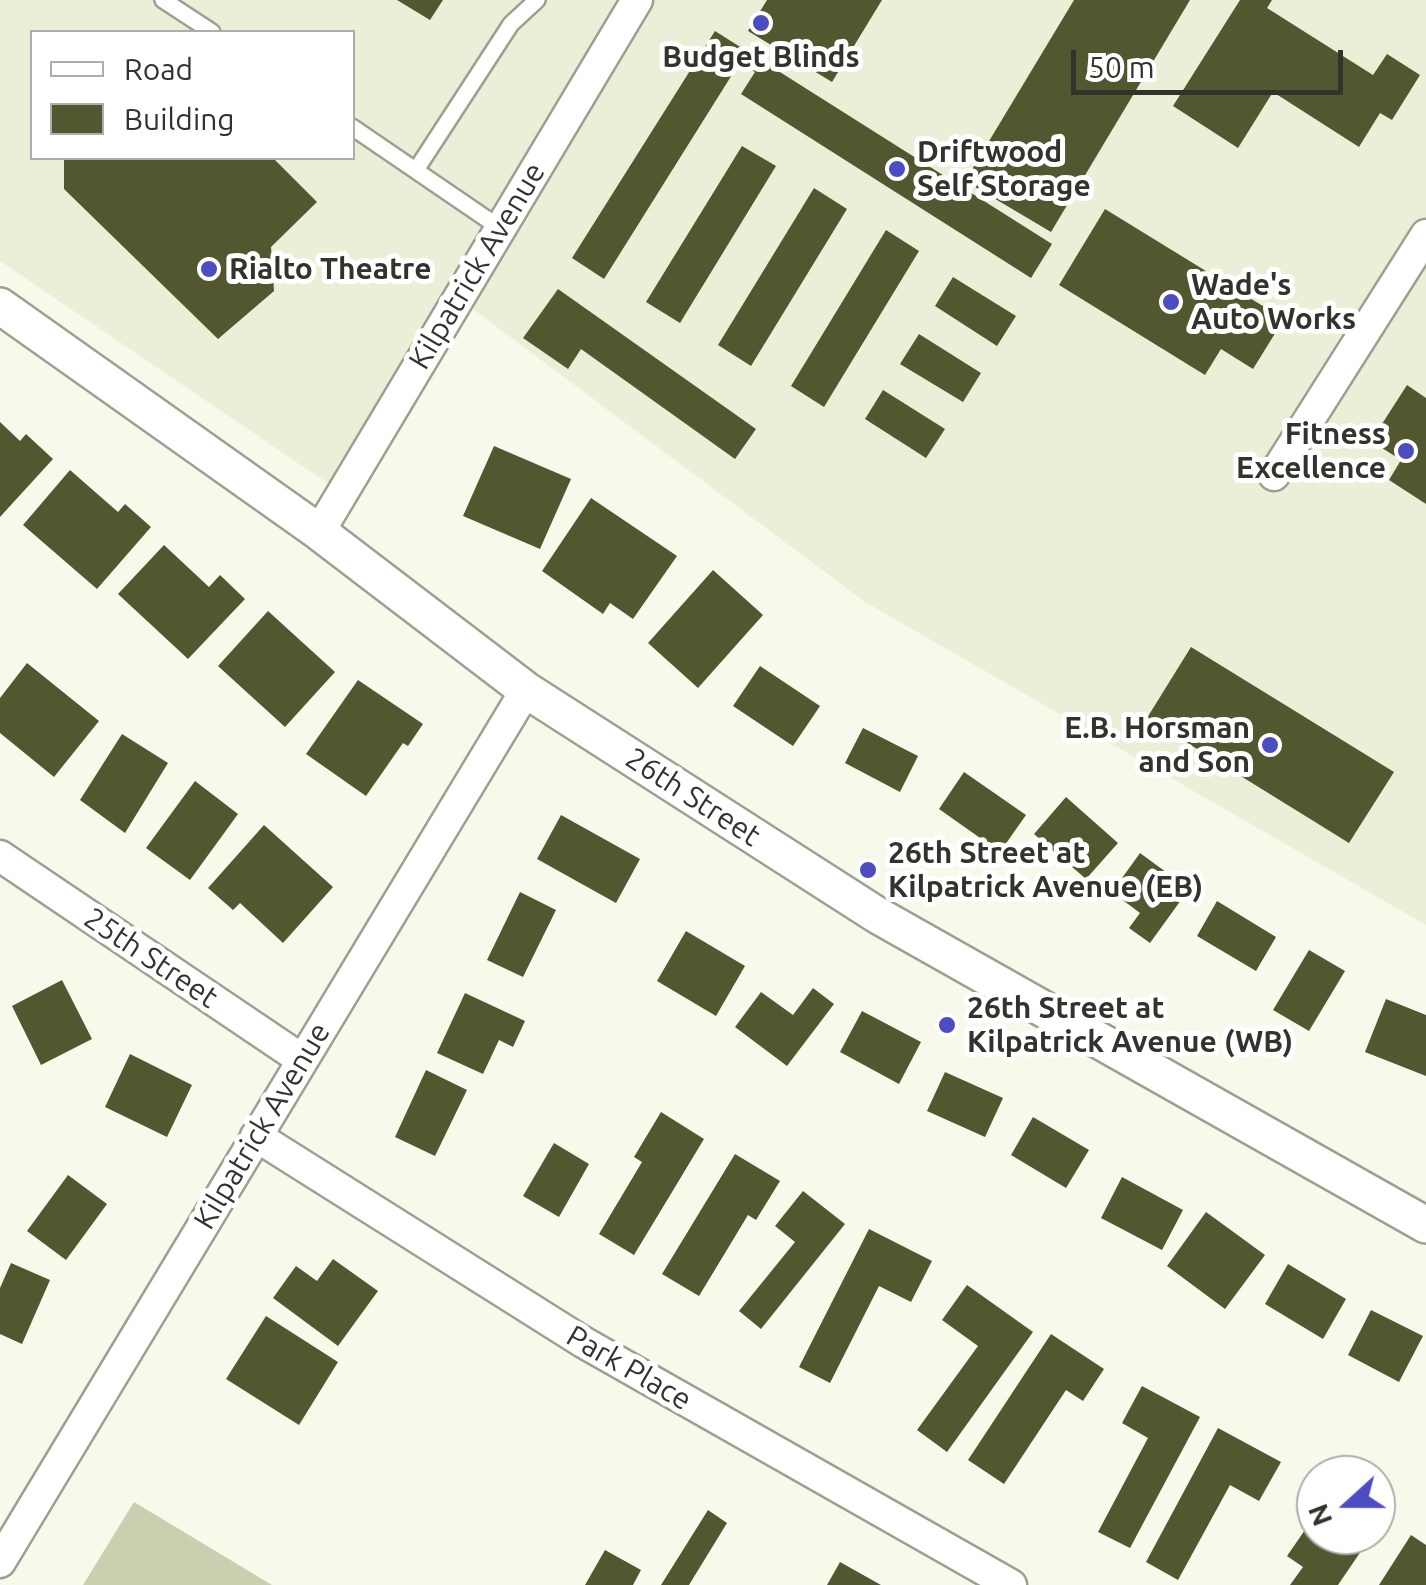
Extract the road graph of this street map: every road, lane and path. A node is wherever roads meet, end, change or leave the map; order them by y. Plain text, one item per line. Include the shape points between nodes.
1 (163, 0) edge
2 (537, 0) edge
3 (637, 0) edge
4 (209, 30) edge
5 (355, 130) edge
6 (416, 170) junction
7 (500, 228) junction
8 (1426, 235) edge
9 (0, 306) edge
10 (1274, 476) dead end
11 (319, 532) junction
12 (526, 690) junction
13 (0, 856) edge
14 (302, 1059) junction
15 (256, 1136) junction
16 (1426, 1225) edge
17 (0, 1562) edge
18 (1010, 1585) edge

1 - 4 lane
2 - 6 lane via 510,24
3 - 7 street, Kilpatrick Avenue
5 - 6 lane
6 - 7 lane
7 - 11 street, Kilpatrick Avenue
8 - 10 street
9 - 11 street, 26th Street
11 - 12 street, 26th Street
12 - 14 street, Kilpatrick Avenue
12 - 16 street, 26th Street via 877,915
13 - 14 street, 25th Street
14 - 15 street, Kilpatrick Avenue
15 - 17 street, Kilpatrick Avenue
15 - 18 street, Park Place via 582,1342

